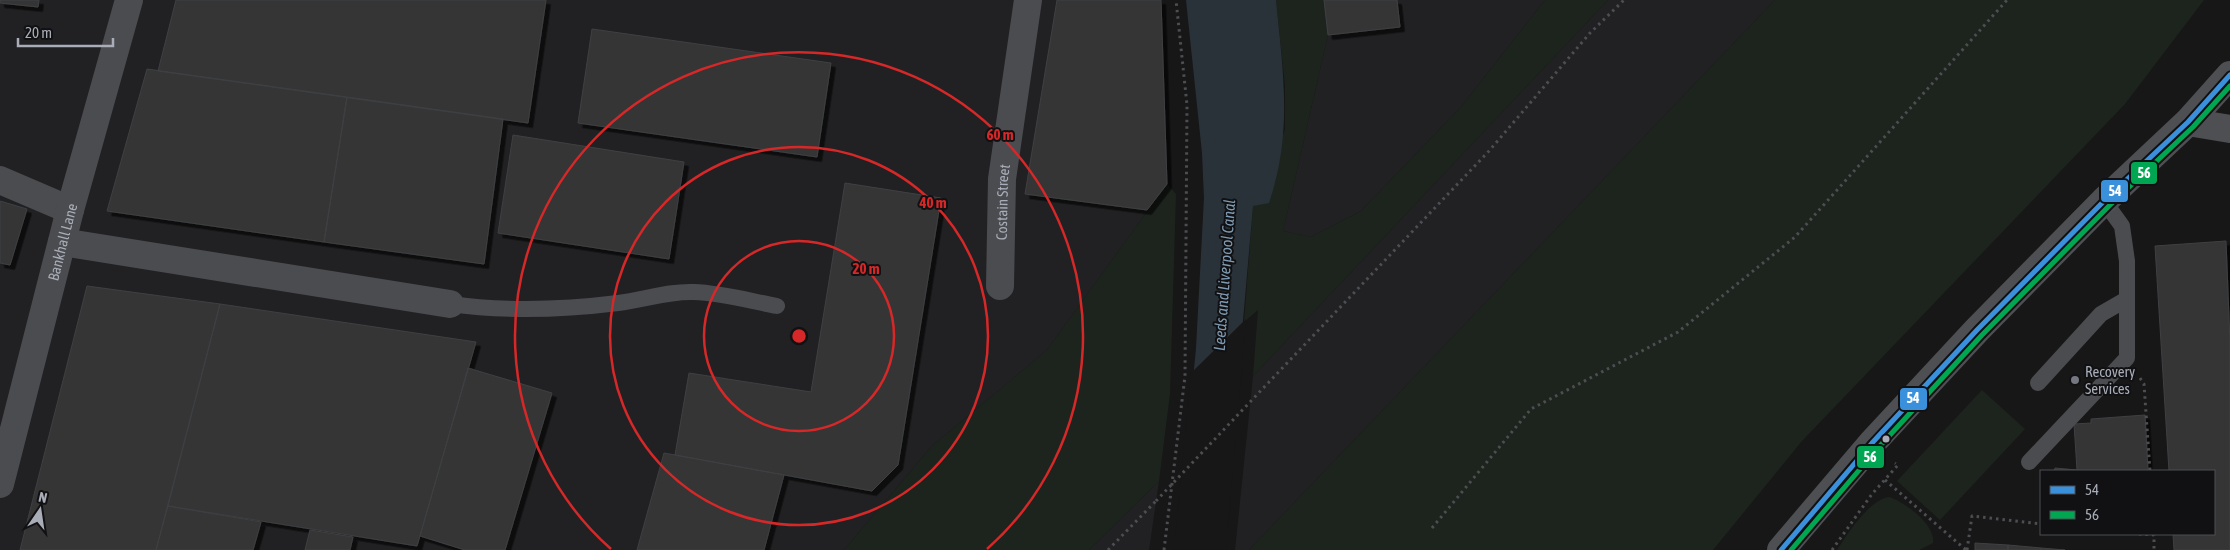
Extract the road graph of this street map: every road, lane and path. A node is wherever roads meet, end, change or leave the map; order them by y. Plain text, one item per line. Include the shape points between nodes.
1 (130, 0) edge
2 (1028, 0) edge
3 (1176, 0) edge
4 (1624, 0) edge
5 (2007, 0) edge
6 (2230, 74) edge
7 (2188, 122) junction
8 (2230, 129) edge
9 (0, 180) edge
10 (2104, 201) junction
11 (70, 210) junction
12 (62, 242) junction
13 (1000, 286) dead end
14 (2127, 299) junction
15 (450, 304) joint
16 (777, 306) dead end
17 (2127, 358) junction
18 (2038, 383) dead end
19 (2029, 462) dead end
20 (2150, 470) edge
21 (1885, 480) dead end
22 (0, 484) edge
23 (2040, 524) edge
24 (1432, 528) dead end
25 (2154, 535) edge
26 (1108, 550) edge
27 (1164, 550) edge
28 (1781, 550) edge
29 (1966, 550) edge
30 (2154, 550) edge

1 - 11 street, Bankhall Lane
2 - 13 street, Costain Street via 1002,179
3 - 27 path via 1187,105 1185,376
4 - 26 path, bridge via 1590,33 1489,151
5 - 24 path via 1795,237 1678,332 1531,409
6 - 7 main road
7 - 8 main road
7 - 10 main road
9 - 11 street
10 - 14 lane via 2122,226 2127,261
10 - 28 main road via 1977,330 1879,436
11 - 12 street, Bankhall Lane
12 - 15 street
12 - 22 street, Bankhall Lane
14 - 17 lane
14 - 18 lane via 2101,314
15 - 16 lane via 531,310 620,303 654,295 694,292
17 - 19 lane
17 - 20 path via 2144,384
21 - 29 path
23 - 29 path via 1972,516
25 - 30 path

